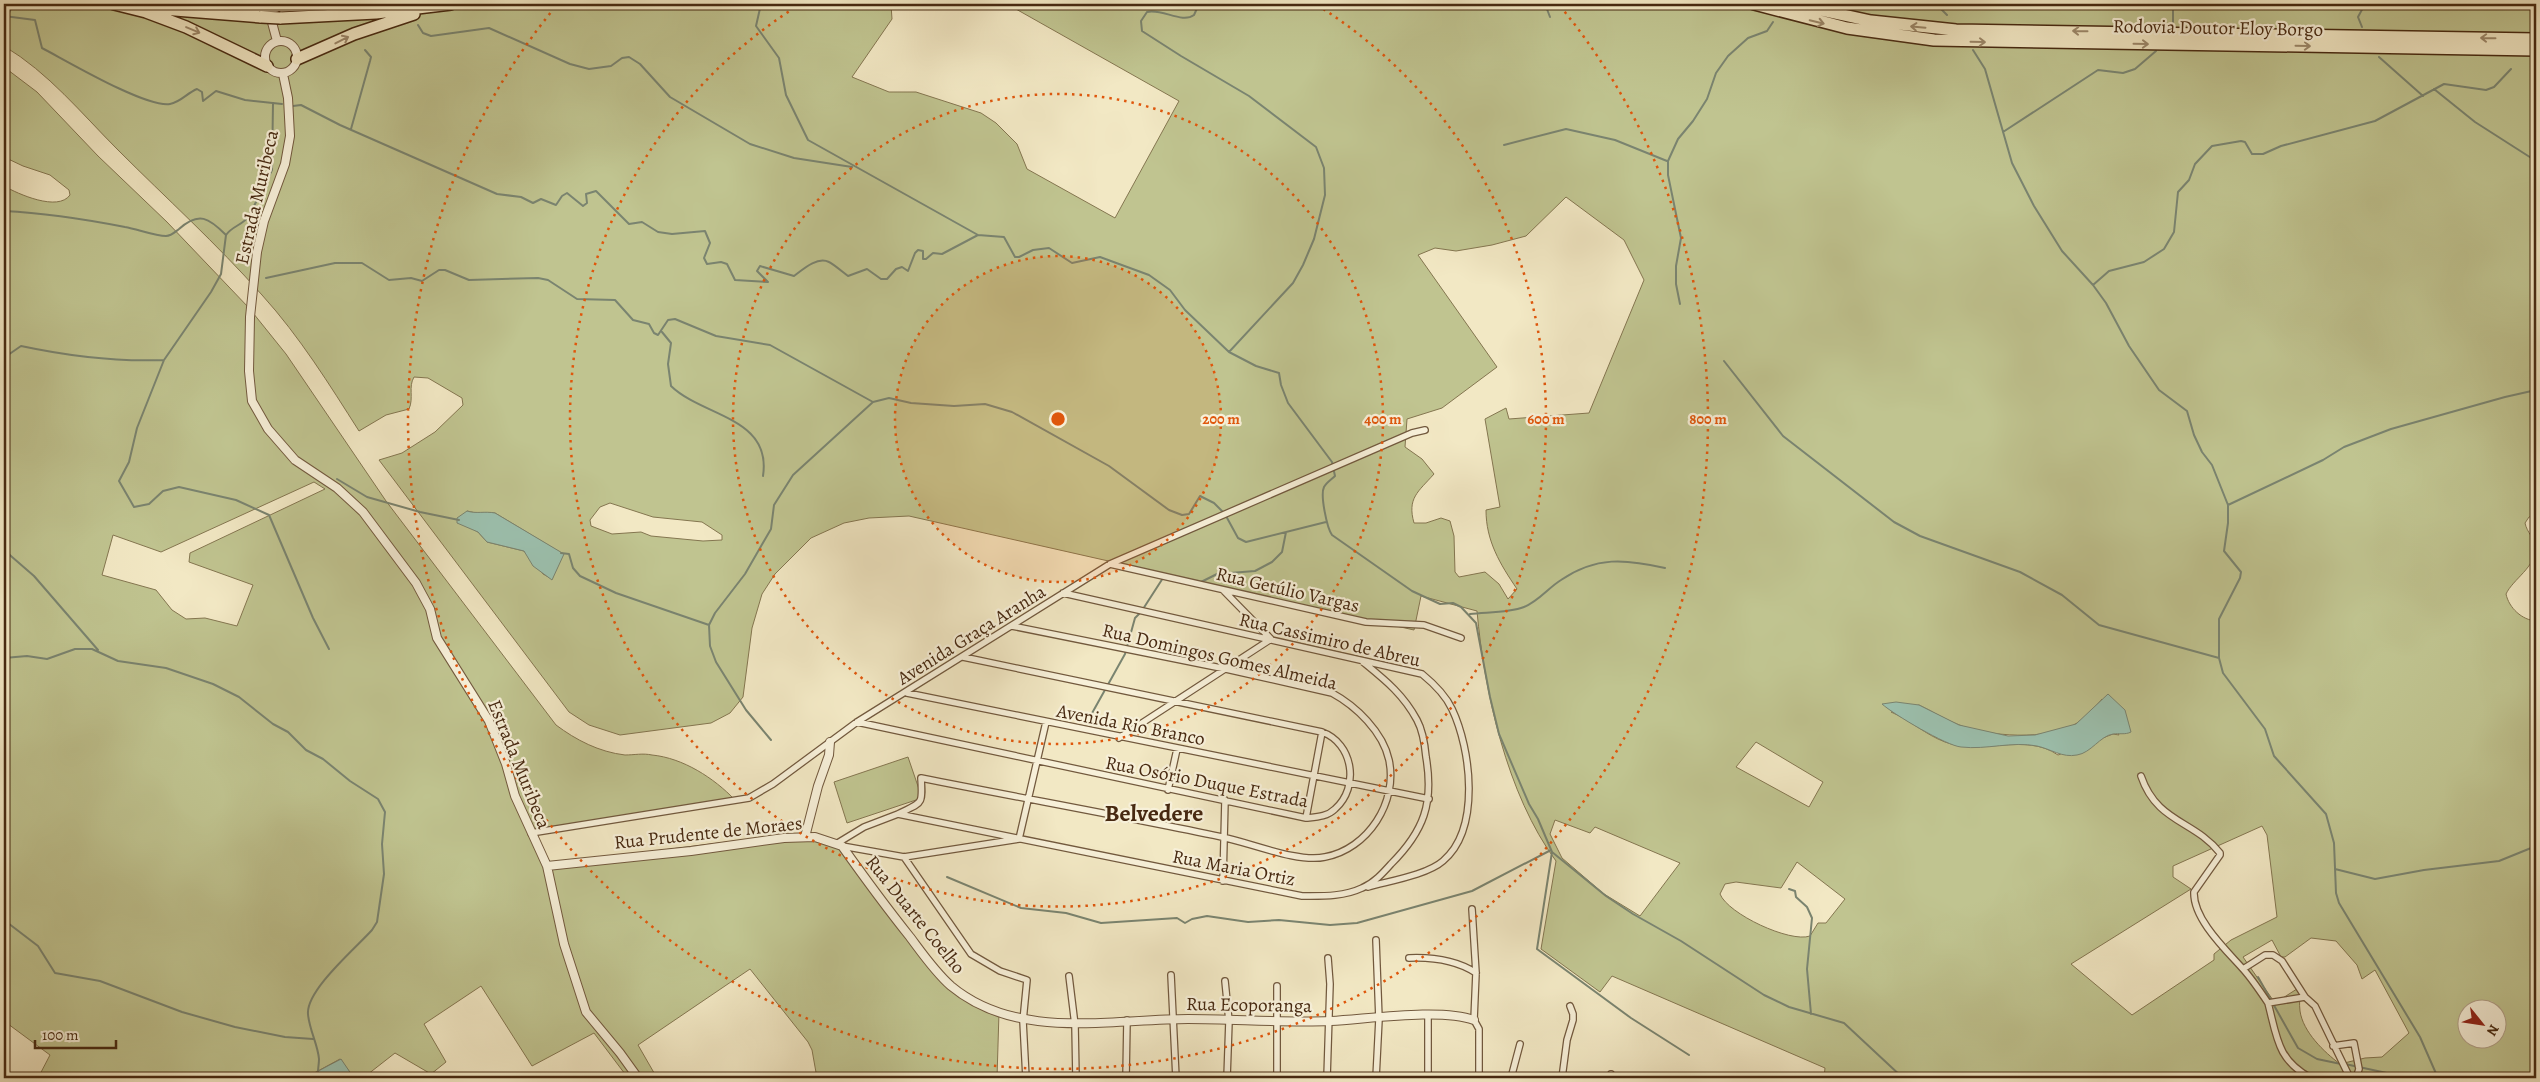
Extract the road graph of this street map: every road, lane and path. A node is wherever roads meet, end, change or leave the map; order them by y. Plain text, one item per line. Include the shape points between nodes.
1 (115, 4) edge
2 (215, 4) edge
3 (340, 4) edge
4 (451, 4) edge
5 (1754, 4) edge
6 (1793, 4) edge
7 (437, 6) junction
8 (268, 10) edge
9 (2536, 39) edge
10 (277, 41) junction
11 (2536, 50) edge
12 (297, 59) junction
13 (267, 66) junction
14 (283, 74) junction
15 (1425, 430) dead end
16 (1110, 564) junction
17 (1223, 590) junction
18 (1064, 593) junction
19 (1012, 626) junction
20 (1461, 638) dead end
21 (1271, 639) junction
22 (963, 657) junction
23 (1363, 662) junction
24 (1226, 669) junction
25 (907, 693) junction
26 (1175, 702) junction
27 (857, 722) junction
28 (1046, 722) junction
29 (1322, 732) junction
30 (1119, 738) junction
31 (830, 742) junction
32 (1178, 749) junction
33 (1037, 762) junction
34 (1314, 776) junction
35 (2141, 776) dead end
36 (1350, 783) junction
37 (1168, 790) junction
38 (1390, 792) junction
39 (1028, 799) junction
40 (1429, 799) junction
41 (1225, 800) junction
42 (898, 814) junction
43 (1306, 818) junction
44 (531, 833) junction
45 (805, 837) junction
46 (1224, 837) junction
47 (1019, 839) junction
48 (839, 845) junction
49 (904, 857) junction
50 (547, 866) junction
51 (1223, 881) junction
52 (1362, 888) junction
53 (1472, 909) dead end
54 (1376, 940) dead end
55 (1328, 958) dead end
56 (1409, 958) dead end
57 (2243, 969) junction
58 (1476, 973) junction
59 (1171, 975) dead end
60 (1069, 976) dead end
61 (1225, 981) dead end
62 (1277, 986) dead end
63 (2305, 997) junction
64 (2268, 1003) junction
65 (1570, 1006) dead end
66 (1428, 1015) junction
67 (1175, 1019) junction
68 (1379, 1019) junction
69 (1128, 1020) junction
70 (1474, 1020) junction
71 (1023, 1021) junction
72 (1229, 1021) junction
73 (1327, 1021) junction
74 (1277, 1022) junction
75 (1075, 1025) junction
76 (1520, 1044) dead end
77 (2333, 1046) junction
78 (2349, 1076) edge
79 (638, 1078) edge
80 (1026, 1078) edge
81 (1076, 1078) edge
82 (1126, 1078) edge
83 (1176, 1078) edge
84 (1227, 1078) edge
85 (1277, 1078) edge
86 (1327, 1078) edge
87 (1376, 1078) edge
88 (1428, 1078) edge
89 (1479, 1078) edge
90 (1511, 1078) edge
91 (1562, 1078) edge
92 (2311, 1078) edge
93 (2356, 1078) edge

1 - 8 highway via 199,14
1 -> 13 highway via 186,27
2 - 8 highway
3 - 8 highway
4 - 7 highway
5 -> 11 highway, Rodovia Doutor Eloy Borgo via 1847,28 1941,40
9 -> 6 highway, Rodovia Doutor Eloy Borgo via 1956,30 1878,22
7 - 8 highway via 345,15
12 -> 7 highway via 354,34
8 - 10 street
10 - 12 street via 292,45
10 - 13 street via 266,51
12 - 14 street via 293,68
13 - 14 street
14 - 44 street, Estrada Muribeca via 290,136 285,164 264,221 257,252 250,317 252,401 268,429 295,460 337,488 363,512 416,583 430,608 437,638 489,721
15 - 16 street, Avenida Graça Aranha
16 - 17 street, Rua Getúlio Vargas
16 - 18 street, Avenida Graça Aranha
17 - 20 street, Rua Getúlio Vargas via 1366,622 1424,625
17 - 21 street
18 - 19 street, Avenida Graça Aranha
18 - 21 street, Rua Cassimiro de Abreu
19 - 22 street, Avenida Graça Aranha
19 - 24 street, Rua Domingos Gomes Almeida
21 - 23 street, Rua Cassimiro de Abreu
21 - 24 street
22 - 25 street, Avenida Graça Aranha
22 - 26 street
23 - 40 street, Rua Maria Ortiz via 1398,691 1418,722 1430,778
23 - 52 street, Rua Cassimiro de Abreu via 1422,674 1432,682 1452,708 1465,748 1469,781 1468,814 1459,840 1445,860 1434,868
24 - 26 street
24 - 38 street, Rua Domingos Gomes Almeida via 1332,693 1342,699 1365,719 1384,744 1389,761
25 - 27 street, Avenida Graça Aranha
25 - 28 street, Avenida Rio Branco
26 - 29 street
26 - 30 street
27 - 31 street, Avenida Graça Aranha
27 - 33 street, Rua Osório Duque Estrada
28 - 30 street, Avenida Rio Branco
28 - 33 street
29 - 34 street
29 - 36 street via 1337,741 1346,753
30 - 32 street, Avenida Rio Branco
31 - 44 street, Avenida Graça Aranha via 749,798
31 - 45 street
32 - 34 street, Avenida Rio Branco
32 - 37 street
33 - 37 street, Rua Osório Duque Estrada
33 - 39 street
34 - 36 street, Avenida Rio Branco
34 - 43 street
35 - 57 street via 2152,800 2174,819 2200,834 2220,853 2197,885 2194,897 2212,934
36 - 38 street, Avenida Rio Branco
36 - 43 street, Rua Osório Duque Estrada via 1335,809 1322,817
37 - 41 street, Rua Osório Duque Estrada
38 - 40 street, Avenida Rio Branco
38 - 46 street, Rua Domingos Gomes Almeida via 1368,833 1351,848 1327,857 1309,860
39 - 42 street, Rua Domingos Gomes Almeida via 921,778 923,799
39 - 46 street, Rua Domingos Gomes Almeida
39 - 47 street
40 - 52 street, Rua Maria Ortiz via 1422,824 1403,852 1378,878
41 - 43 street, Rua Osório Duque Estrada
41 - 46 street
42 - 47 street, Rua Maria Ortiz
42 - 48 street via 864,827
44 - 50 street, Estrada Muribeca
45 - 48 street, Rua Prudente de Moraes
45 - 50 street, Rua Prudente de Moraes
46 - 51 street
47 - 49 street, Rua Prudente de Moraes
47 - 51 street, Rua Maria Ortiz
48 - 49 street, Rua Prudente de Moraes
48 - 71 street, Rua Duarte Coelho via 931,965 952,986 981,1004
49 - 71 street via 971,954 1000,971 1027,980
50 - 79 street, Estrada Muribeca via 564,944 586,1012
51 - 52 street, Rua Maria Ortiz via 1302,896 1333,896
53 - 58 street
54 - 68 street
55 - 73 street
56 - 58 street via 1455,962
57 - 63 street via 2265,955 2276,956
57 - 64 street
58 - 70 street
59 - 67 street
60 - 75 street
61 - 72 street
62 - 74 street
63 - 64 street
63 - 77 street via 2315,1006
64 - 92 street via 2286,1060
65 - 91 street via 1573,1014
66 - 68 street, Rua Ecoporanga
66 - 70 street, Rua Ecoporanga via 1460,1015
66 - 88 street
67 - 69 street, Rua Ecoporanga
67 - 72 street, Rua Ecoporanga
67 - 83 street
68 - 73 street, Rua Ecoporanga
68 - 87 street
69 - 75 street, Rua Ecoporanga
69 - 82 street
70 - 89 street via 1479,1029
71 - 75 street, Rua Ecoporanga
71 - 80 street
72 - 74 street, Rua Ecoporanga
72 - 84 street
73 - 74 street, Rua Ecoporanga
73 - 86 street
74 - 85 street
75 - 81 street
76 - 90 street
77 - 78 street
77 - 93 street via 2354,1043 2359,1069
78 - 93 street

